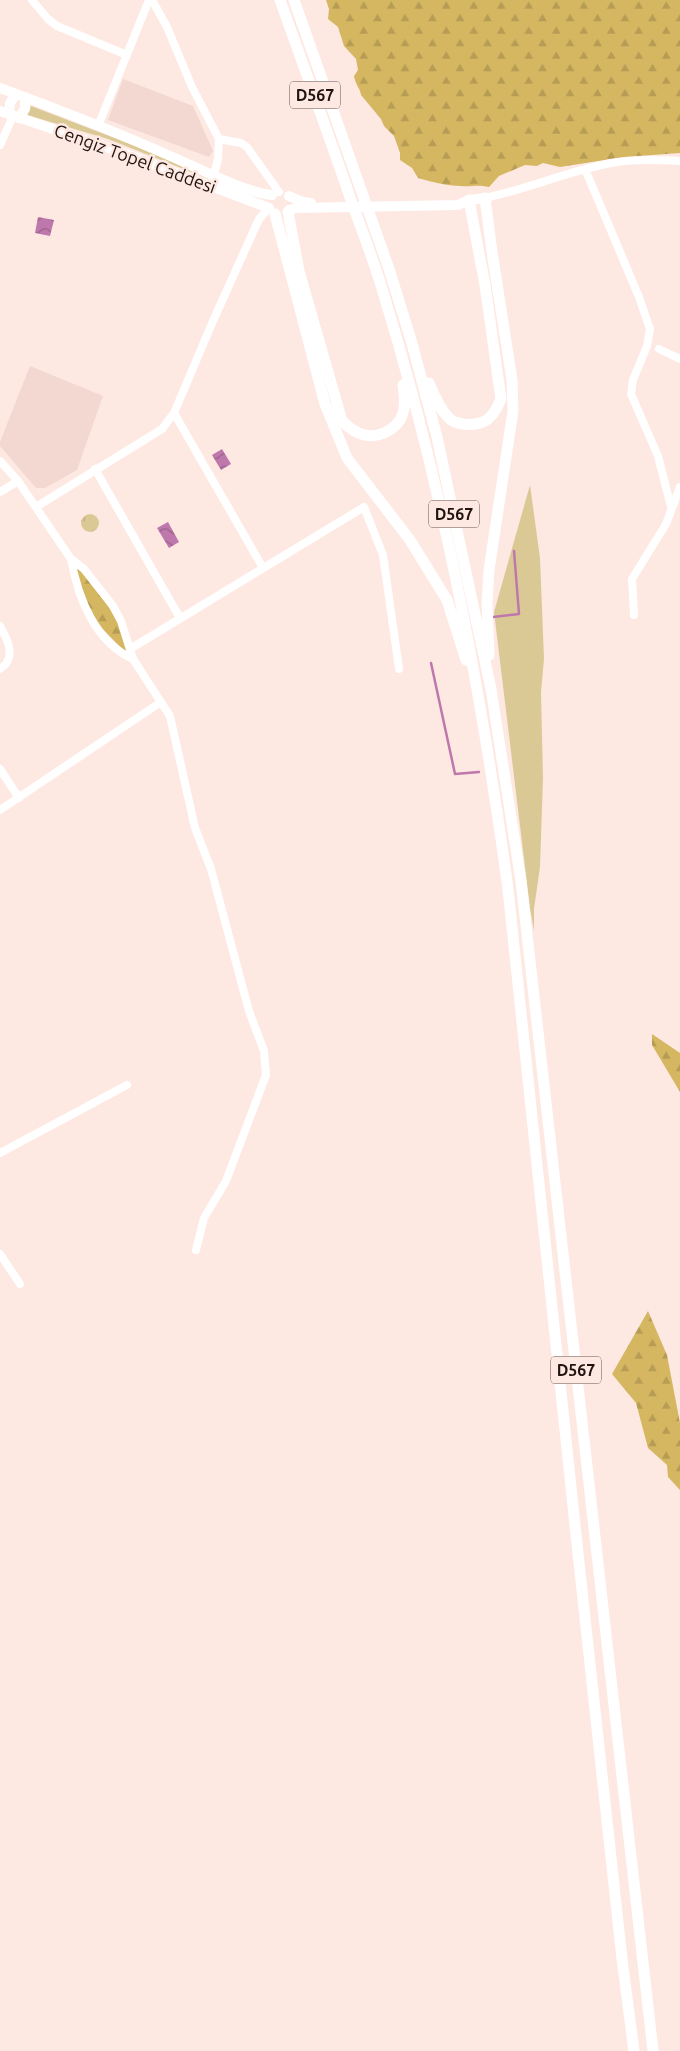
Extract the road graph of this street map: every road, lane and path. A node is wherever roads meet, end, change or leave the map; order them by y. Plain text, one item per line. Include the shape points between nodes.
1 (32, 0) edge
2 (151, 0) edge
3 (280, 0) edge
4 (294, 0) edge
5 (127, 55) junction
6 (0, 88) edge
7 (20, 96) junction
8 (10, 115) edge
9 (98, 126) junction
10 (219, 139) junction
11 (0, 145) edge
12 (680, 161) edge
13 (585, 170) junction
14 (214, 174) junction
15 (280, 195) junction
16 (485, 198) junction
17 (469, 200) junction
18 (310, 206) junction
19 (272, 211) junction
20 (289, 211) junction
21 (411, 340) junction
22 (398, 344) junction
23 (659, 349) dead end
24 (680, 359) edge
25 (174, 413) junction
26 (0, 461) edge
27 (95, 469) junction
28 (18, 481) junction
29 (680, 486) edge
30 (0, 492) edge
31 (36, 507) junction
32 (671, 507) junction
33 (71, 559) junction
34 (263, 568) junction
35 (634, 615) dead end
36 (180, 618) junction
37 (0, 626) edge
38 (130, 649) junction
39 (133, 659) junction
40 (0, 669) edge
41 (399, 669) dead end
42 (491, 689) junction
43 (476, 690) junction
44 (161, 702) junction
45 (0, 768) edge
46 (19, 798) junction
47 (0, 810) edge
48 (127, 1086) dead end
49 (0, 1153) edge
50 (196, 1250) dead end
51 (0, 1254) edge
52 (20, 1284) dead end
53 (634, 2051) edge
54 (653, 2051) edge

1 - 5 street via 57,26
2 - 5 street
2 - 10 street via 167,27 192,87
3 - 22 highway, D567 via 383,291
4 - 21 highway, D567 via 381,243
5 - 9 street
6 - 7 main road
7 - 8 main road via 10,103
7 - 8 main road via 25,109
7 - 9 main road
8 - 11 street
8 - 19 main road, Cengiz Topel Caddesi via 129,155
9 - 14 main road
10 - 14 street
10 - 15 street via 241,143 247,148
12 - 13 street via 656,159 612,163
13 - 16 street
13 - 32 street via 650,329 631,394 658,456
14 - 15 main road via 250,190
15 - 18 main road
15 - 19 main road via 268,201
15 - 20 main road via 292,205
16 - 17 main road
16 - 42 highway via 512,380 513,411 489,570 487,603
17 - 18 main road
17 - 21 highway via 500,385 501,399 486,421 460,424 449,419 436,399
18 - 20 main road
19 - 20 main road via 281,215
19 - 25 street via 260,219
19 - 43 highway via 325,404 347,458 410,540 447,600
20 - 22 highway via 299,271 338,409 342,421 360,434 381,435 394,428 403,416 406,404
21 - 42 highway, D567 via 449,487
22 - 43 highway, D567 via 430,458 468,635
23 - 24 street
25 - 27 street via 162,429
25 - 34 street
26 - 28 street
27 - 31 street
27 - 36 street
28 - 30 street
28 - 31 street
29 - 32 street
31 - 33 street
32 - 35 street via 666,524 632,579
33 - 38 street via 84,569 112,606 121,621
33 - 39 street via 78,592 94,625 124,655
34 - 36 street
34 - 41 street via 364,507 383,555
36 - 38 street
37 - 40 street via 9,644 10,659
38 - 39 street
39 - 44 street
42 - 54 highway, D567 via 521,881
43 - 53 highway, D567 via 496,797 508,889
44 - 46 street
44 - 50 street via 170,716 195,828 211,869 249,1011 264,1051 266,1075 226,1181 204,1218
45 - 46 street
46 - 47 street
48 - 49 street
51 - 52 street

